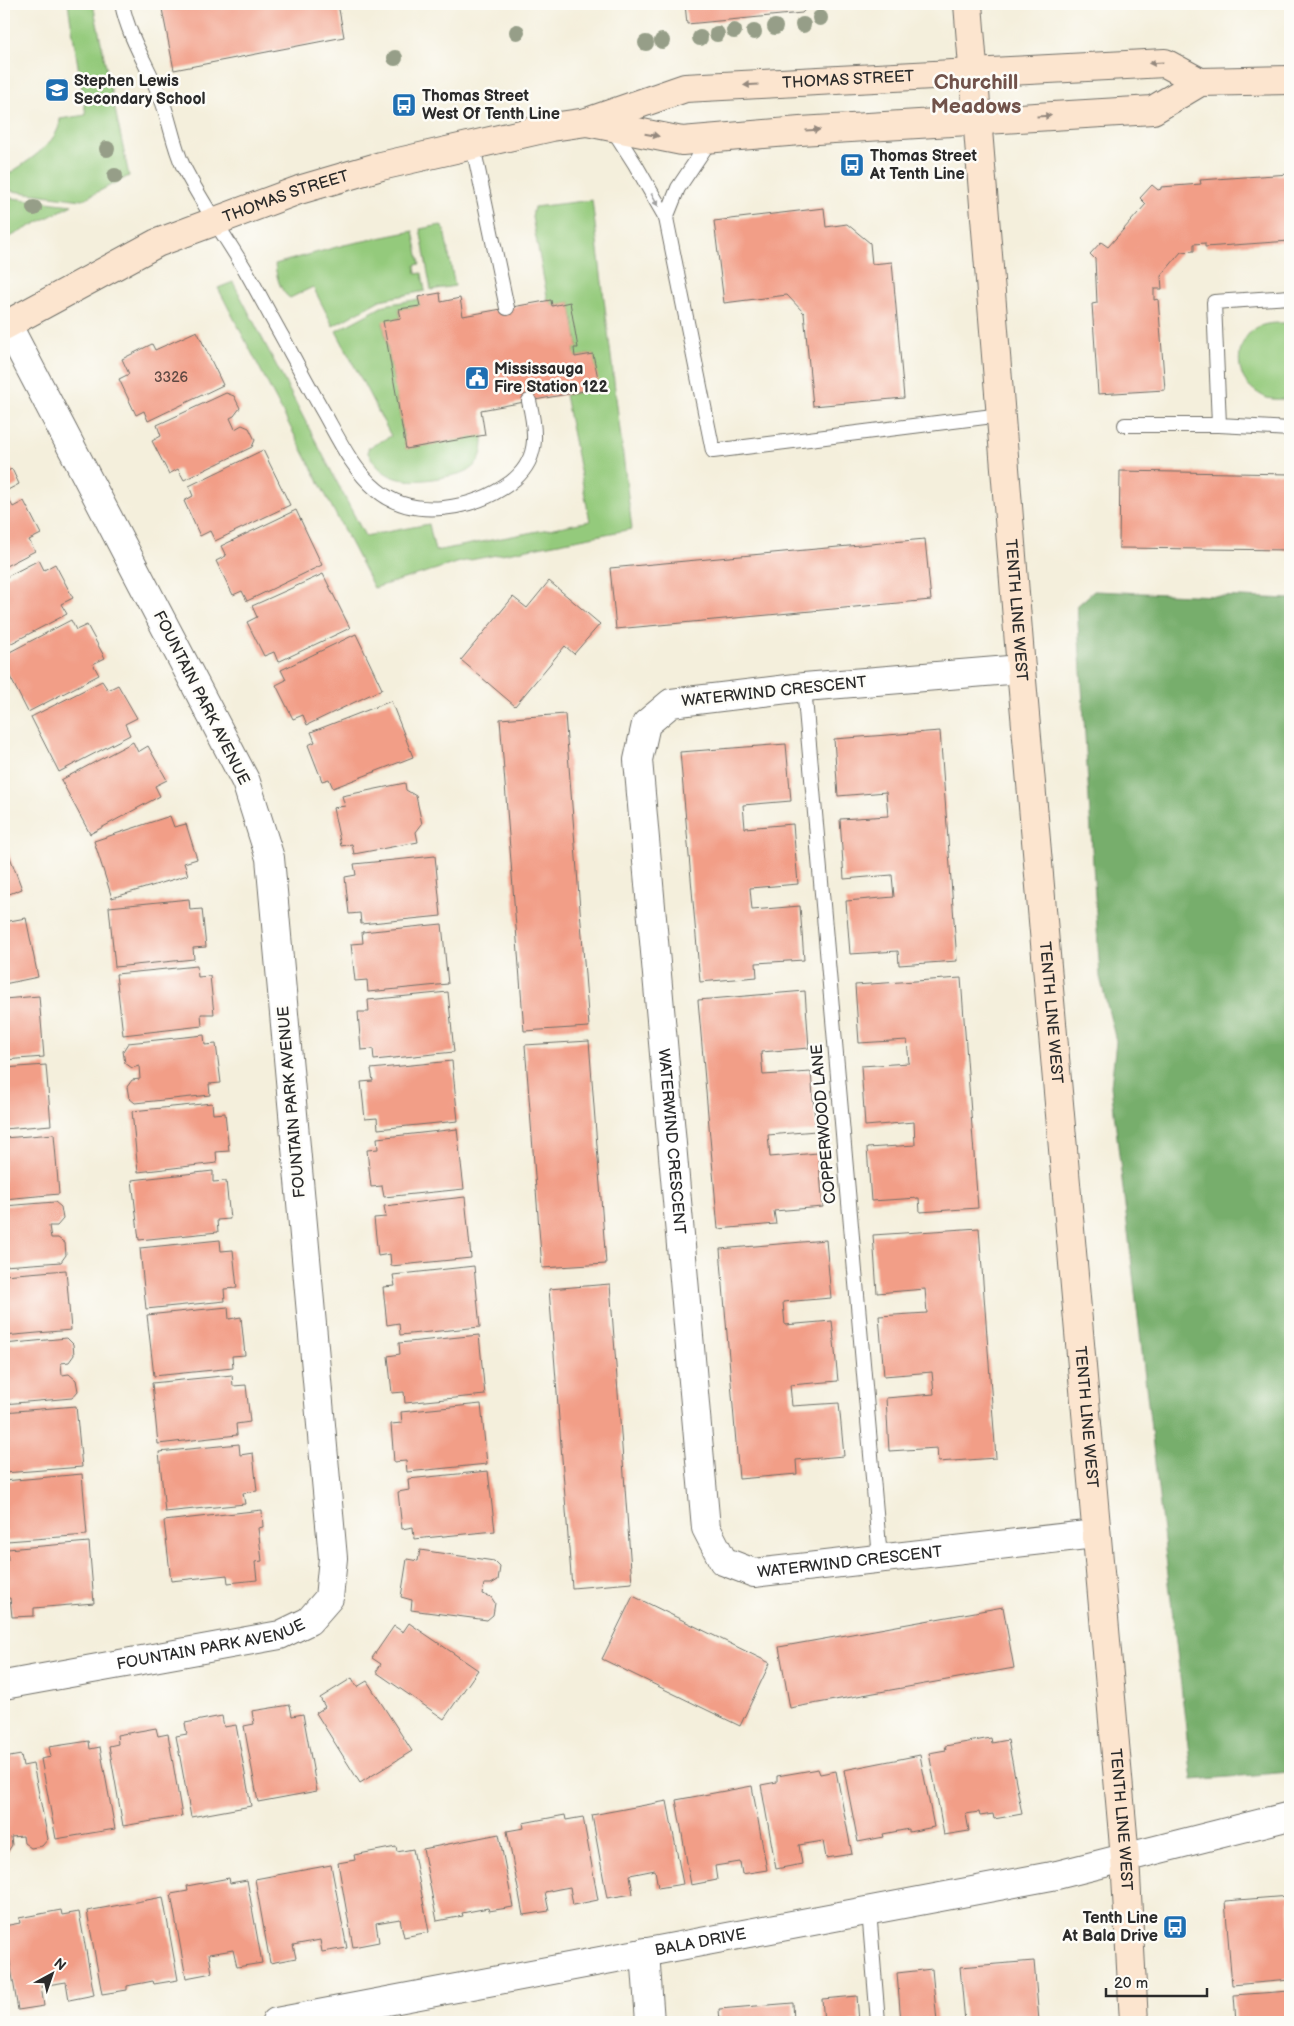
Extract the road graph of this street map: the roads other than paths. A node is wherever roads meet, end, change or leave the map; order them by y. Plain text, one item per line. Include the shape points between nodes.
1 (122, 4) edge
2 (968, 4) edge
3 (974, 73) junction
4 (1290, 80) edge
5 (1200, 82) junction
6 (978, 120) junction
7 (599, 125) junction
8 (712, 138) junction
9 (473, 146) junction
10 (666, 218) junction
11 (215, 220) junction
12 (1290, 297) edge
13 (507, 308) dead end
14 (5, 322) edge
15 (529, 401) dead end
16 (1001, 415) junction
17 (1125, 425) dead end
18 (1219, 425) junction
19 (1290, 429) edge
20 (1021, 669) junction
21 (804, 686) junction
22 (1096, 1534) junction
23 (880, 1558) junction
24 (4, 1685) edge
25 (1290, 1816) edge
26 (1125, 1858) junction
27 (869, 1910) junction
28 (645, 1952) junction
29 (276, 2022) edge
30 (650, 2022) edge
31 (878, 2022) edge
32 (1134, 2022) edge

1 - 11 lane via 136,48 161,98 182,165
2 - 3 street, TENTH LINE WEST
5 -> 3 street, THOMAS STREET via 1165,63
3 - 6 street, TENTH LINE WEST
3 -> 7 street, THOMAS STREET via 685,88
4 - 5 street, THOMAS STREET
6 -> 5 street, THOMAS STREET via 1154,110
8 -> 6 street, THOMAS STREET
6 - 16 street, TENTH LINE WEST
7 -> 8 street, THOMAS STREET via 682,141
7 - 9 street, THOMAS STREET via 552,127
7 -> 10 lane via 635,164
8 - 10 lane via 678,188
9 - 11 street, THOMAS STREET via 354,174
9 - 13 lane
10 - 16 lane via 713,452
11 - 14 street, THOMAS STREET via 157,244
11 - 15 lane via 343,448 363,476 378,491 397,502 421,508 446,508 484,499 520,476 531,458 535,436
12 - 18 lane via 1214,302
14 - 24 street, FOUNTAIN PARK AVENUE via 246,782 270,858 332,1558 329,1598 309,1621 280,1635
16 - 20 street, TENTH LINE WEST
17 - 18 lane
18 - 19 lane
20 - 21 street, WATERWIND CRESCENT
20 - 22 street, TENTH LINE WEST
21 - 23 lane, COPPERWOOD LANE
21 - 23 street, WATERWIND CRESCENT via 671,703 646,724 638,760 706,1528 723,1561 754,1573
22 - 23 street, WATERWIND CRESCENT
22 - 26 street, TENTH LINE WEST
25 - 26 street, BALA DRIVE
26 - 27 street, BALA DRIVE via 1057,1875
26 - 32 street, TENTH LINE WEST
27 - 28 street, BALA DRIVE
27 - 31 lane
28 - 29 street, BALA DRIVE
28 - 30 street

